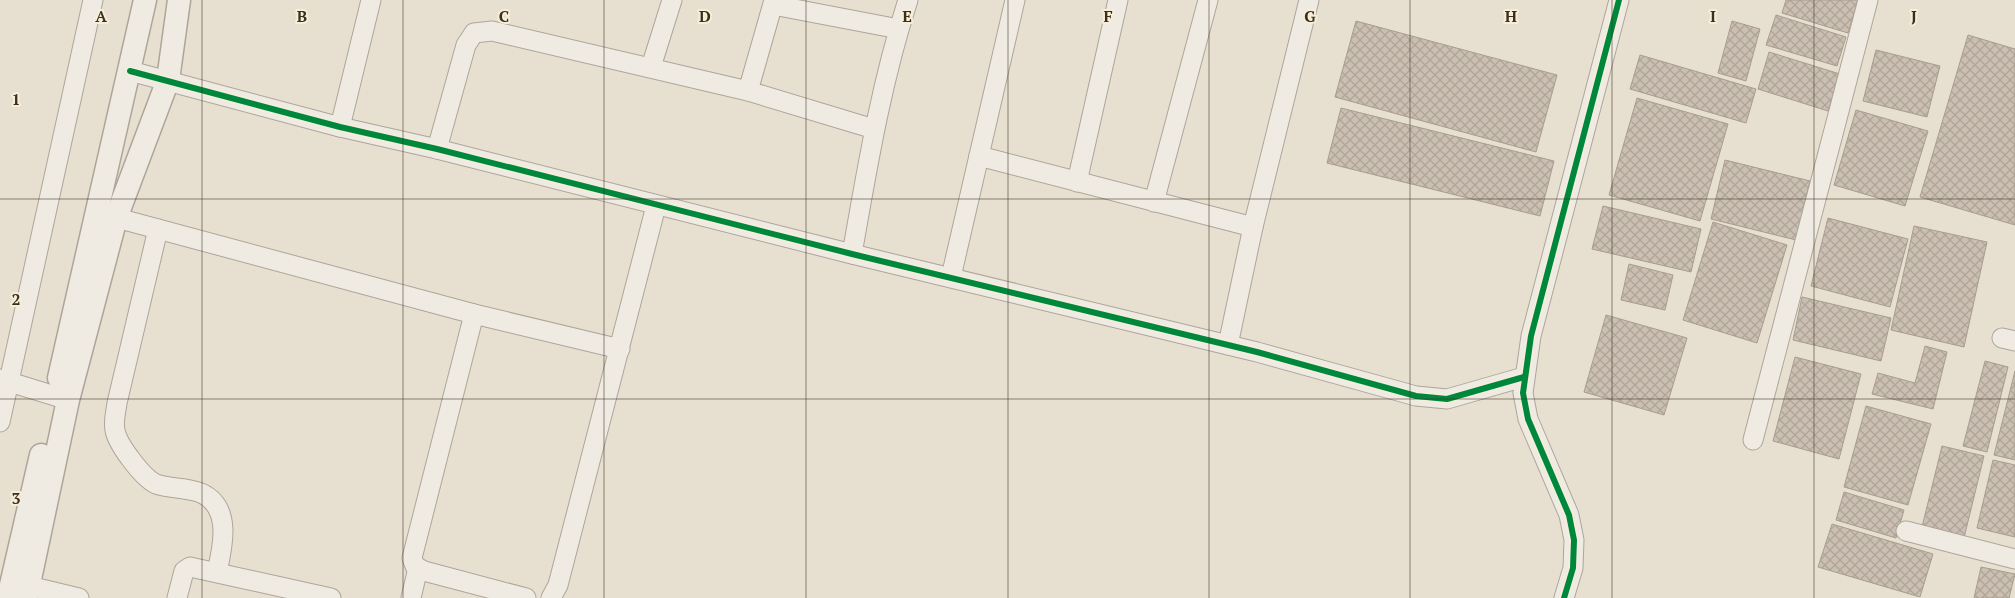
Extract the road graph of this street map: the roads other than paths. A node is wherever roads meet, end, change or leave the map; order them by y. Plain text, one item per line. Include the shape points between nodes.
1 (93, 0) edge
2 (144, 0) edge
3 (178, 0) edge
4 (371, 0) edge
5 (672, 0) edge
6 (908, 0) edge
7 (1016, 0) edge
8 (1118, 0) edge
9 (1208, 0) edge
10 (1309, 0) edge
11 (1619, 0) edge
12 (1868, 0) edge
13 (774, 3) edge
14 (899, 30) junction
15 (651, 67) junction
16 (130, 71) junction
17 (168, 80) junction
18 (748, 91) junction
19 (340, 127) junction
20 (874, 129) junction
21 (437, 148) junction
22 (979, 156) junction
23 (1077, 182) junction
24 (1154, 202) junction
25 (656, 206) junction
26 (106, 215) junction
27 (1253, 227) junction
28 (158, 229) junction
29 (852, 254) junction
30 (951, 277) junction
31 (474, 314) junction
32 (1228, 345) junction
33 (620, 349) junction
34 (1524, 377) junction
35 (5, 380) edge
36 (61, 398) junction
37 (0, 422) edge
38 (1754, 440) dead end
39 (1906, 532) dead end
40 (2015, 559) edge
41 (418, 568) junction
42 (217, 572) junction
43 (28, 592) edge
44 (8, 598) edge
45 (79, 598) edge
46 (177, 598) edge
47 (331, 598) edge
48 (411, 598) edge
49 (526, 598) edge
50 (552, 598) edge
51 (1564, 598) edge

1 - 35 street
2 - 16 street
3 - 17 street
4 - 19 street
5 - 15 street
6 - 14 street
7 - 22 street
8 - 23 street
9 - 24 street
10 - 27 street
11 - 34 street via 1531,336
12 - 38 street
13 - 14 street
13 - 18 street
14 - 20 street
15 - 18 street
15 - 21 street via 492,31 474,33 466,45
16 - 17 street
16 - 26 street
17 - 19 street
17 - 26 street
18 - 20 street
19 - 21 street
20 - 29 street
21 - 25 street
22 - 23 street
22 - 30 street
23 - 24 street
24 - 27 street
25 - 29 street
25 - 33 street
26 - 28 street
26 - 36 street
27 - 32 street
28 - 31 street
28 - 42 street via 114,428 124,450 154,483 201,494 214,504 225,536
29 - 30 street
30 - 32 street
31 - 33 street
31 - 41 street via 413,553 413,562
32 - 34 street via 1416,396 1447,399
33 - 50 street
34 - 51 street via 1523,393 1528,419 1569,515 1574,540 1573,568
35 - 36 street
35 - 37 street
36 - 43 street
36 - 44 street
39 - 40 street
41 - 48 street
41 - 49 street
42 - 46 street via 187,568
42 - 47 street
43 - 45 street

